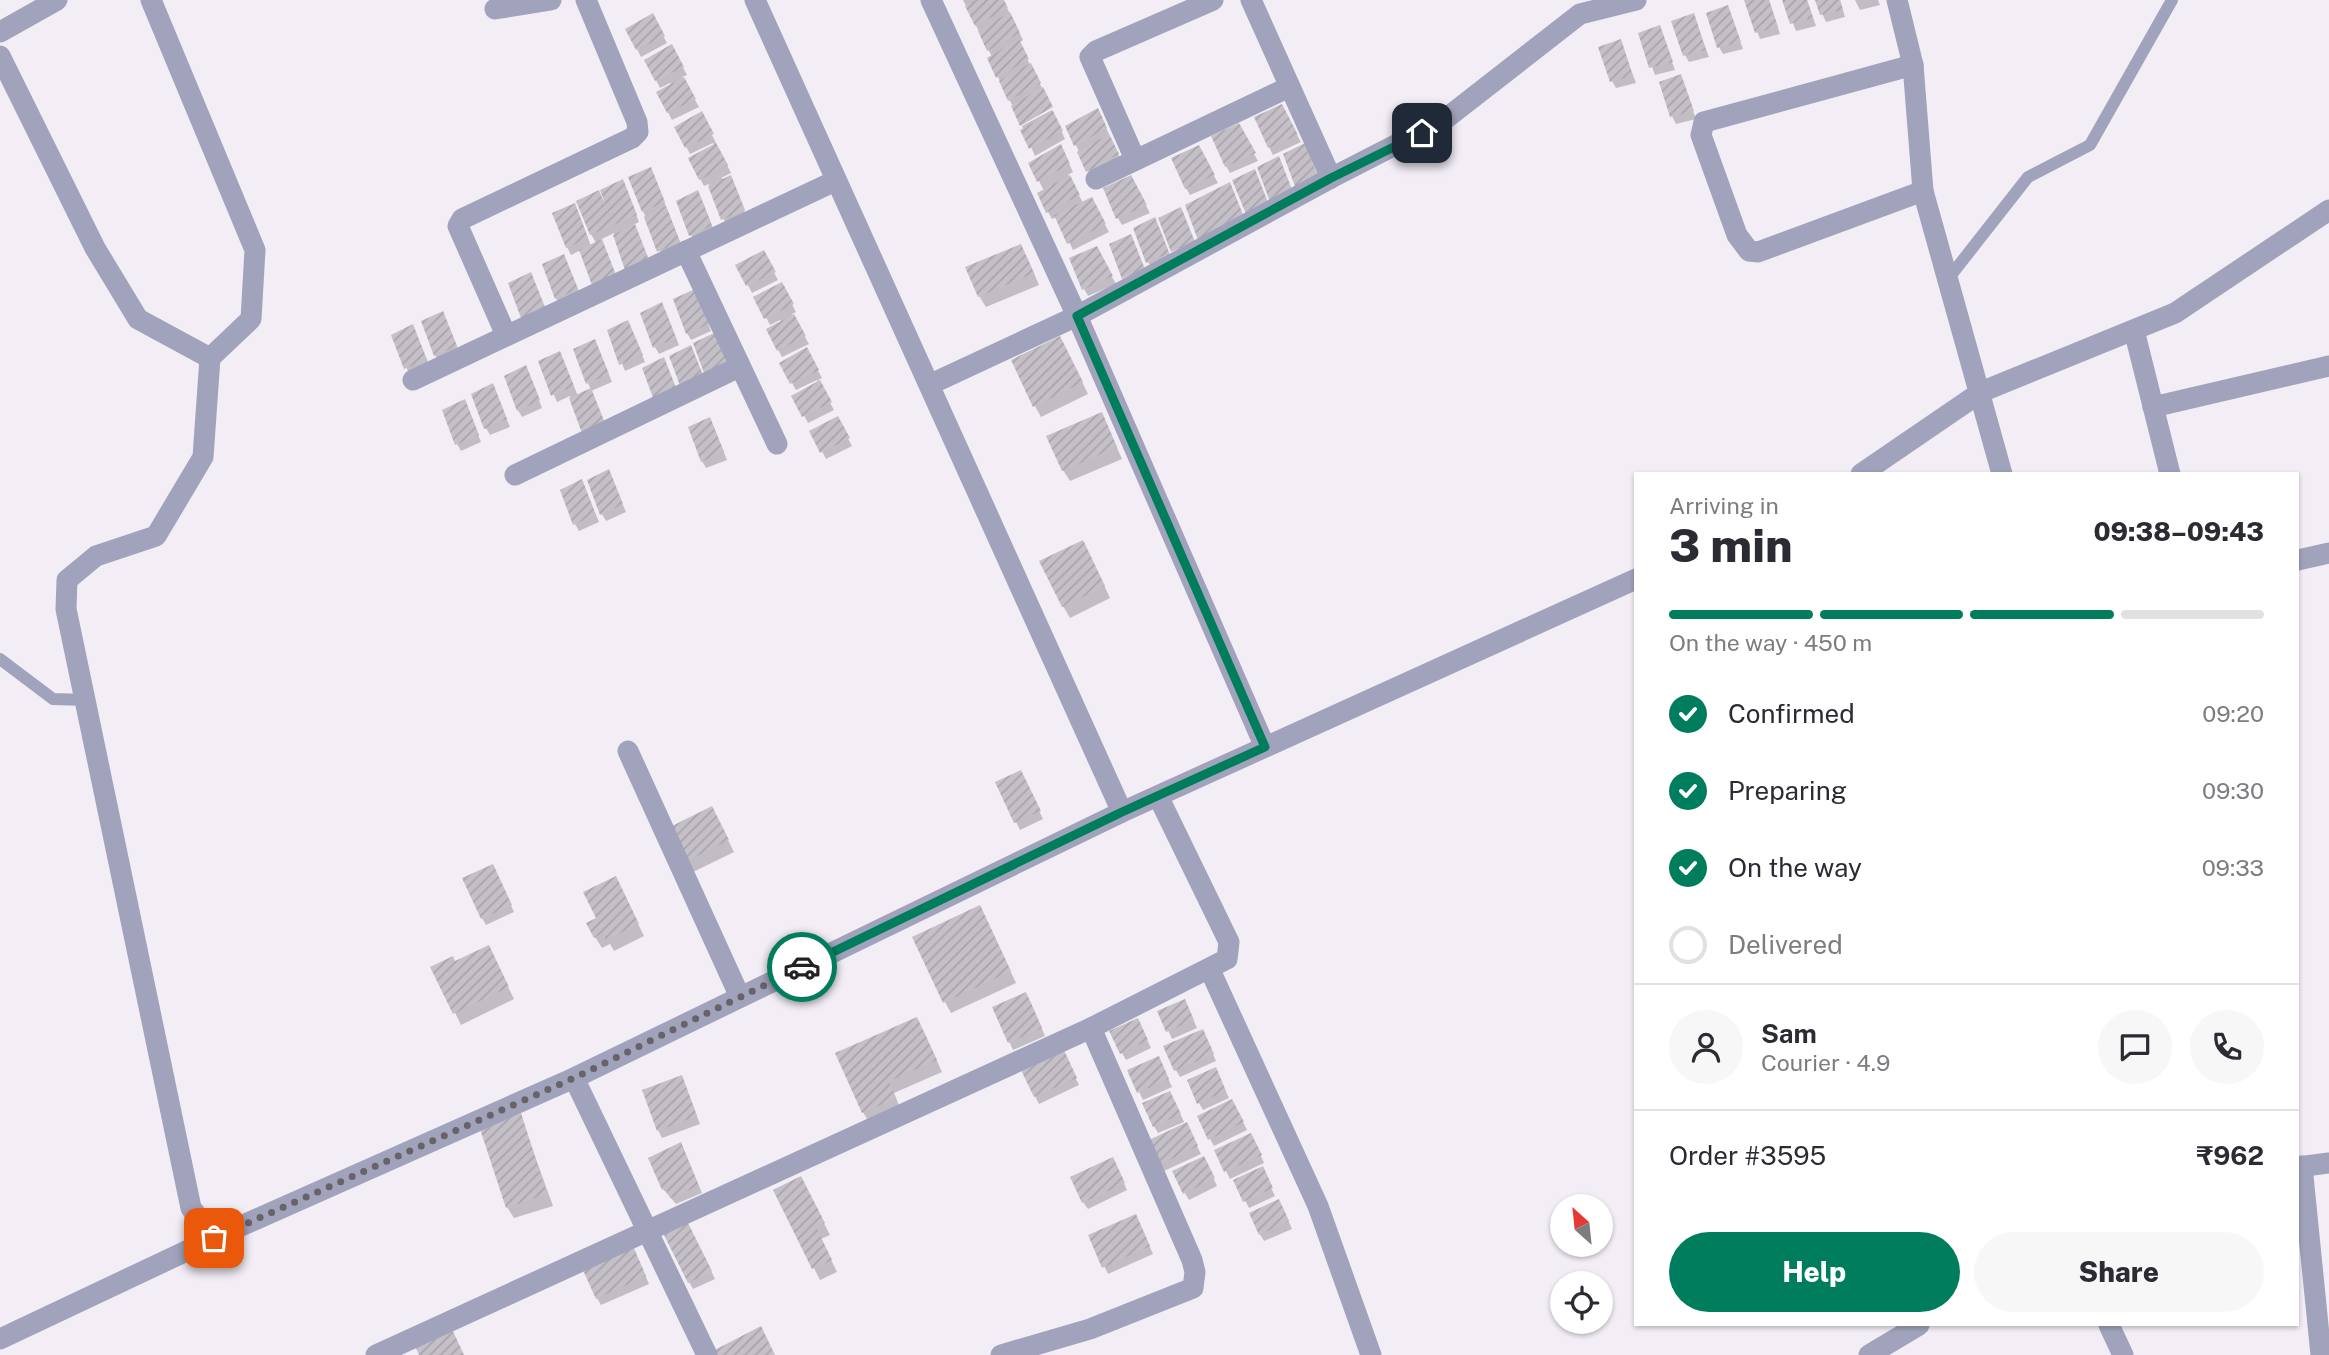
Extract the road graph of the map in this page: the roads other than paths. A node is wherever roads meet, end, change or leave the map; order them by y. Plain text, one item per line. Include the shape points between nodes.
1 (57, 0) edge
2 (151, 0) edge
3 (551, 0) edge
4 (586, 0) edge
5 (755, 0) edge
6 (931, 0) edge
7 (1213, 0) edge
8 (1251, 0) edge
9 (1636, 0) edge
10 (1898, 0) edge
11 (2172, 0) edge
12 (495, 9) dead end
13 (0, 33) edge
14 (0, 56) edge
15 (1913, 65) junction
16 (1289, 87) junction
17 (1135, 159) junction
18 (1097, 178) dead end
19 (1331, 178) junction
20 (835, 181) junction
21 (1923, 191) junction
22 (2329, 210) edge
23 (686, 251) junction
24 (1948, 279) junction
25 (1077, 316) junction
26 (2133, 330) junction
27 (506, 335) junction
28 (210, 358) junction
29 (2329, 366) edge
30 (739, 367) junction
31 (414, 380) dead end
32 (931, 384) junction
33 (1981, 393) junction
34 (2153, 407) junction
35 (777, 444) dead end
36 (1864, 472) edge
37 (2001, 472) edge
38 (2169, 472) edge
39 (515, 475) dead end
40 (2329, 552) edge
41 (2299, 560) edge
42 (1634, 580) edge
43 (0, 659) edge
44 (85, 700) junction
45 (1265, 747) junction
46 (628, 751) dead end
47 (1158, 796) junction
48 (1122, 812) junction
49 (1210, 970) junction
50 (740, 997) junction
51 (1091, 1028) junction
52 (574, 1078) junction
53 (2329, 1163) edge
54 (2300, 1166) edge
55 (650, 1232) junction
56 (214, 1238) junction
57 (1917, 1326) edge
58 (2109, 1326) edge
59 (0, 1339) edge
60 (376, 1355) edge
61 (707, 1355) edge
62 (1001, 1355) edge
63 (1371, 1355) edge
64 (1869, 1355) edge
65 (2123, 1355) edge
66 (2321, 1355) edge

1 - 13 street
2 - 28 street via 255,250 251,319
3 - 12 street
4 - 27 street via 638,132 462,219 458,226
5 - 20 street
6 - 25 street
7 - 17 street via 1090,57
8 - 16 street
9 - 19 street via 1580,14 1444,120
10 - 15 street
11 - 24 lane via 2090,145 2028,177
14 - 28 street via 95,248 138,319
15 - 21 street
15 - 21 street via 1704,122 1701,135 1737,235 1749,251 1758,252
16 - 17 street
16 - 19 street
17 - 18 street
19 - 25 street
20 - 23 street
20 - 32 street
21 - 24 street
22 - 26 street via 2175,313
23 - 27 street
23 - 30 street
24 - 33 street
25 - 32 street
25 - 45 street
26 - 33 street
26 - 34 street
27 - 31 street
28 - 44 street via 203,457 156,536 96,556 67,580 66,609
29 - 34 street
30 - 35 street
30 - 39 street
32 - 48 street
33 - 36 street
33 - 37 street
34 - 38 street
40 - 41 street
42 - 45 street
43 - 44 lane via 53,699
44 - 56 street via 191,1208
45 - 47 street
46 - 50 street
47 - 48 street
47 - 49 street via 1229,942 1227,959
48 - 50 street
49 - 51 street
49 - 63 street via 1318,1206
50 - 52 street
51 - 55 street
51 - 62 street via 1192,1260 1193,1288 1090,1329
52 - 55 street
52 - 56 street
53 - 54 street
54 - 66 street
55 - 60 street
55 - 61 street
56 - 59 street
57 - 64 street
58 - 65 street

